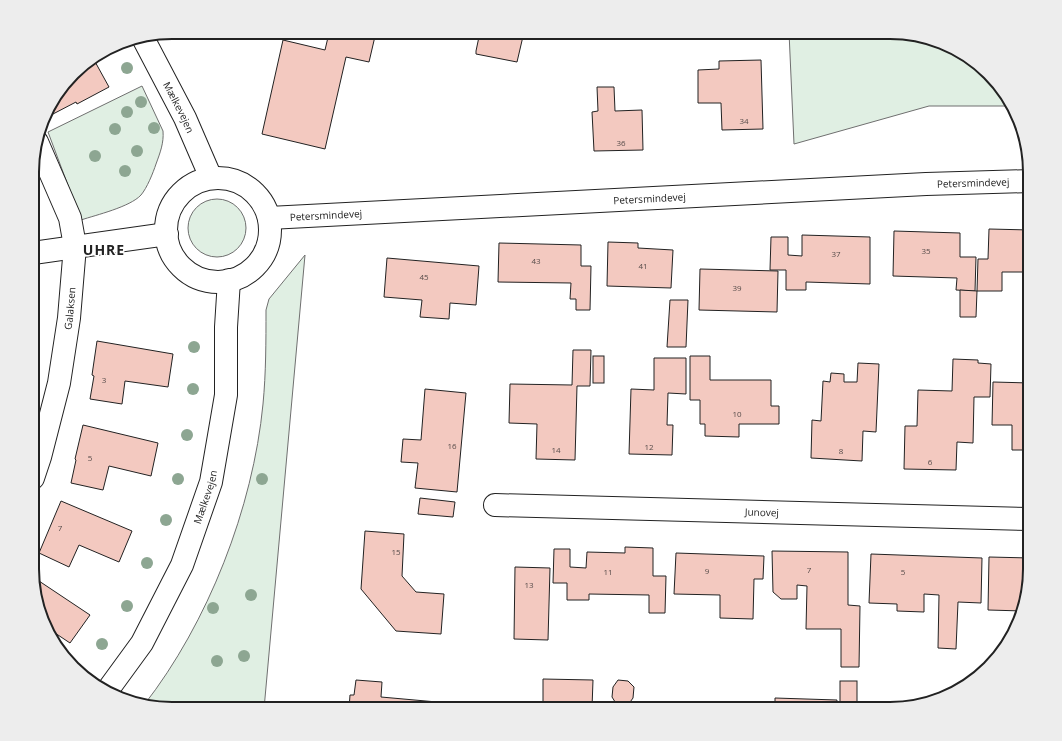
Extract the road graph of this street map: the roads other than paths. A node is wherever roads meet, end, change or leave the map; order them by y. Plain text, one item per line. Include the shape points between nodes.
1 (145, 42) edge
2 (41, 151) edge
3 (211, 178) junction
4 (1023, 180) edge
5 (269, 218) junction
6 (167, 234) junction
7 (75, 246) junction
8 (39, 252) edge
9 (229, 280) junction
10 (39, 460) edge
11 (495, 505) dead end
12 (1023, 519) edge
13 (110, 687) edge

1 - 3 street, Mælkevejen via 185,118
2 - 7 street, Galaksen via 70,218
3 - 5 street via 230,180 248,187 265,206
3 - 6 street via 187,188 178,197 167,220
4 - 5 street, Petersmindevej
5 - 9 street via 269,241 259,262 240,277
6 - 7 street
6 - 9 street via 169,246 182,267 204,279
7 - 8 street
7 - 10 street, Galaksen via 69,318 59,383
9 - 13 street, Mælkevejen via 226,395 211,482 182,566 142,643
11 - 12 street, Junovej

